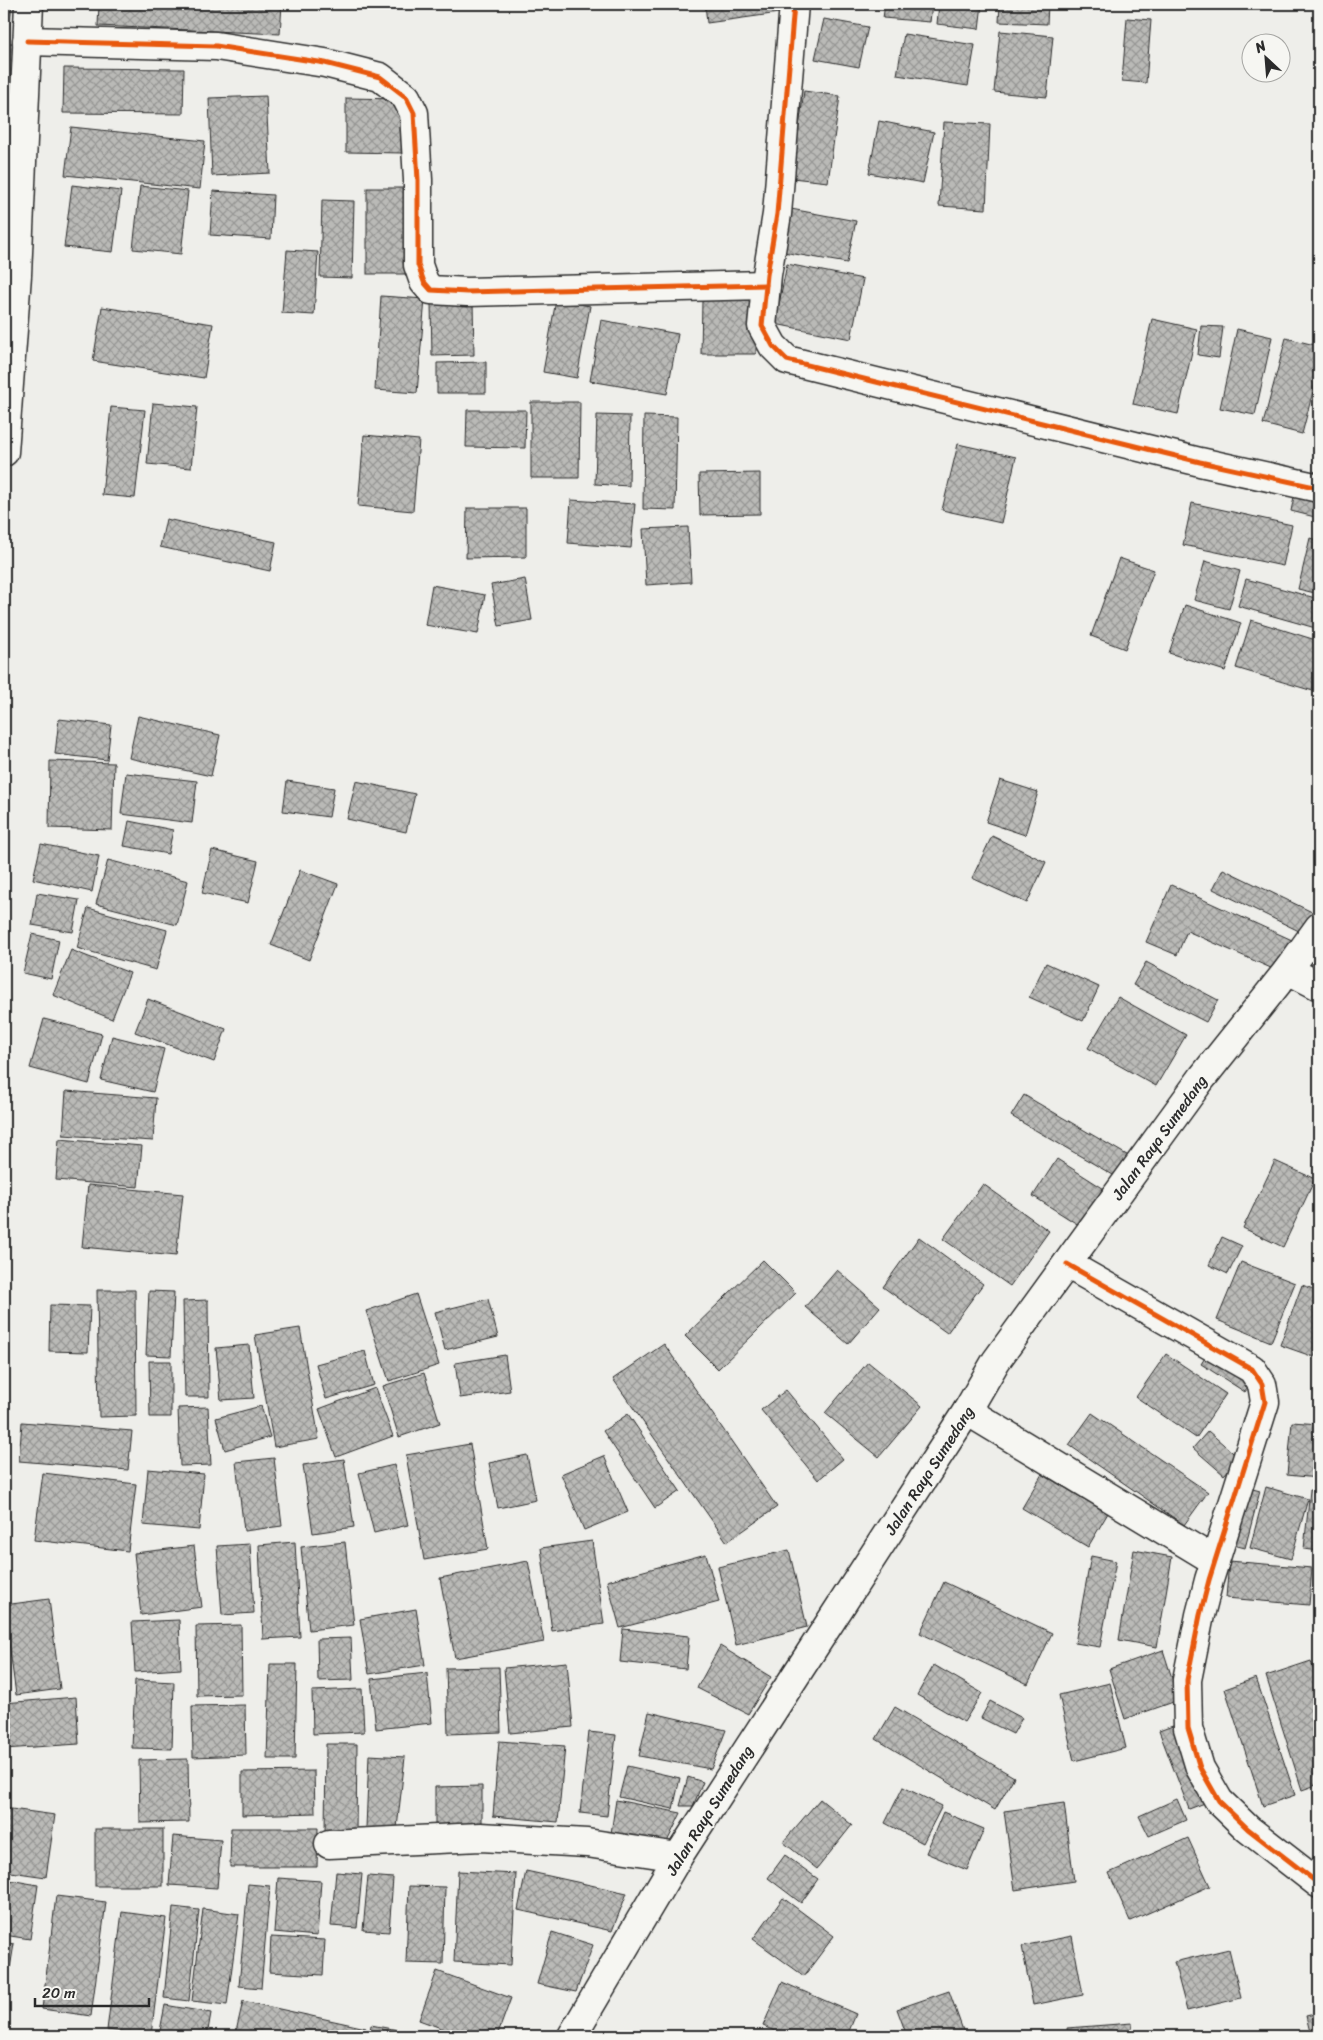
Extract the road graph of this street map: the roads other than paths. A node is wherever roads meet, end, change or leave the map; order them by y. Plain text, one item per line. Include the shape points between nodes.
1 (29, 4) edge
2 (794, 4) edge
3 (27, 40) junction
4 (766, 285) junction
5 (4, 452) edge
6 (1319, 488) edge
7 (1319, 927) edge
8 (1288, 970) junction
9 (1319, 986) edge
10 (1067, 1264) junction
11 (967, 1411) junction
12 (1215, 1561) junction
13 (329, 1844) dead end
14 (678, 1857) junction
15 (1319, 1884) edge
16 (572, 2036) edge

1 - 3 main road
2 - 4 main road via 777,214
3 - 4 main road via 216,46 325,63 380,77 406,97 414,113 418,265 430,290
3 - 5 main road via 17,275
4 - 6 main road via 762,326 773,346 787,360 1191,460
7 - 8 main road, Jalan Raya Sumedang
8 - 9 main road
8 - 10 main road, Jalan Raya Sumedang via 1202,1078
10 - 11 main road, Jalan Raya Sumedang via 996,1361
10 - 12 main road via 1252,1369 1262,1384 1265,1402
11 - 12 main road
11 - 14 main road, Jalan Raya Sumedang
12 - 15 main road via 1187,1680 1188,1728 1200,1768 1219,1801 1248,1829
13 - 14 main road via 482,1837 587,1843
14 - 16 main road, Jalan Raya Sumedang

